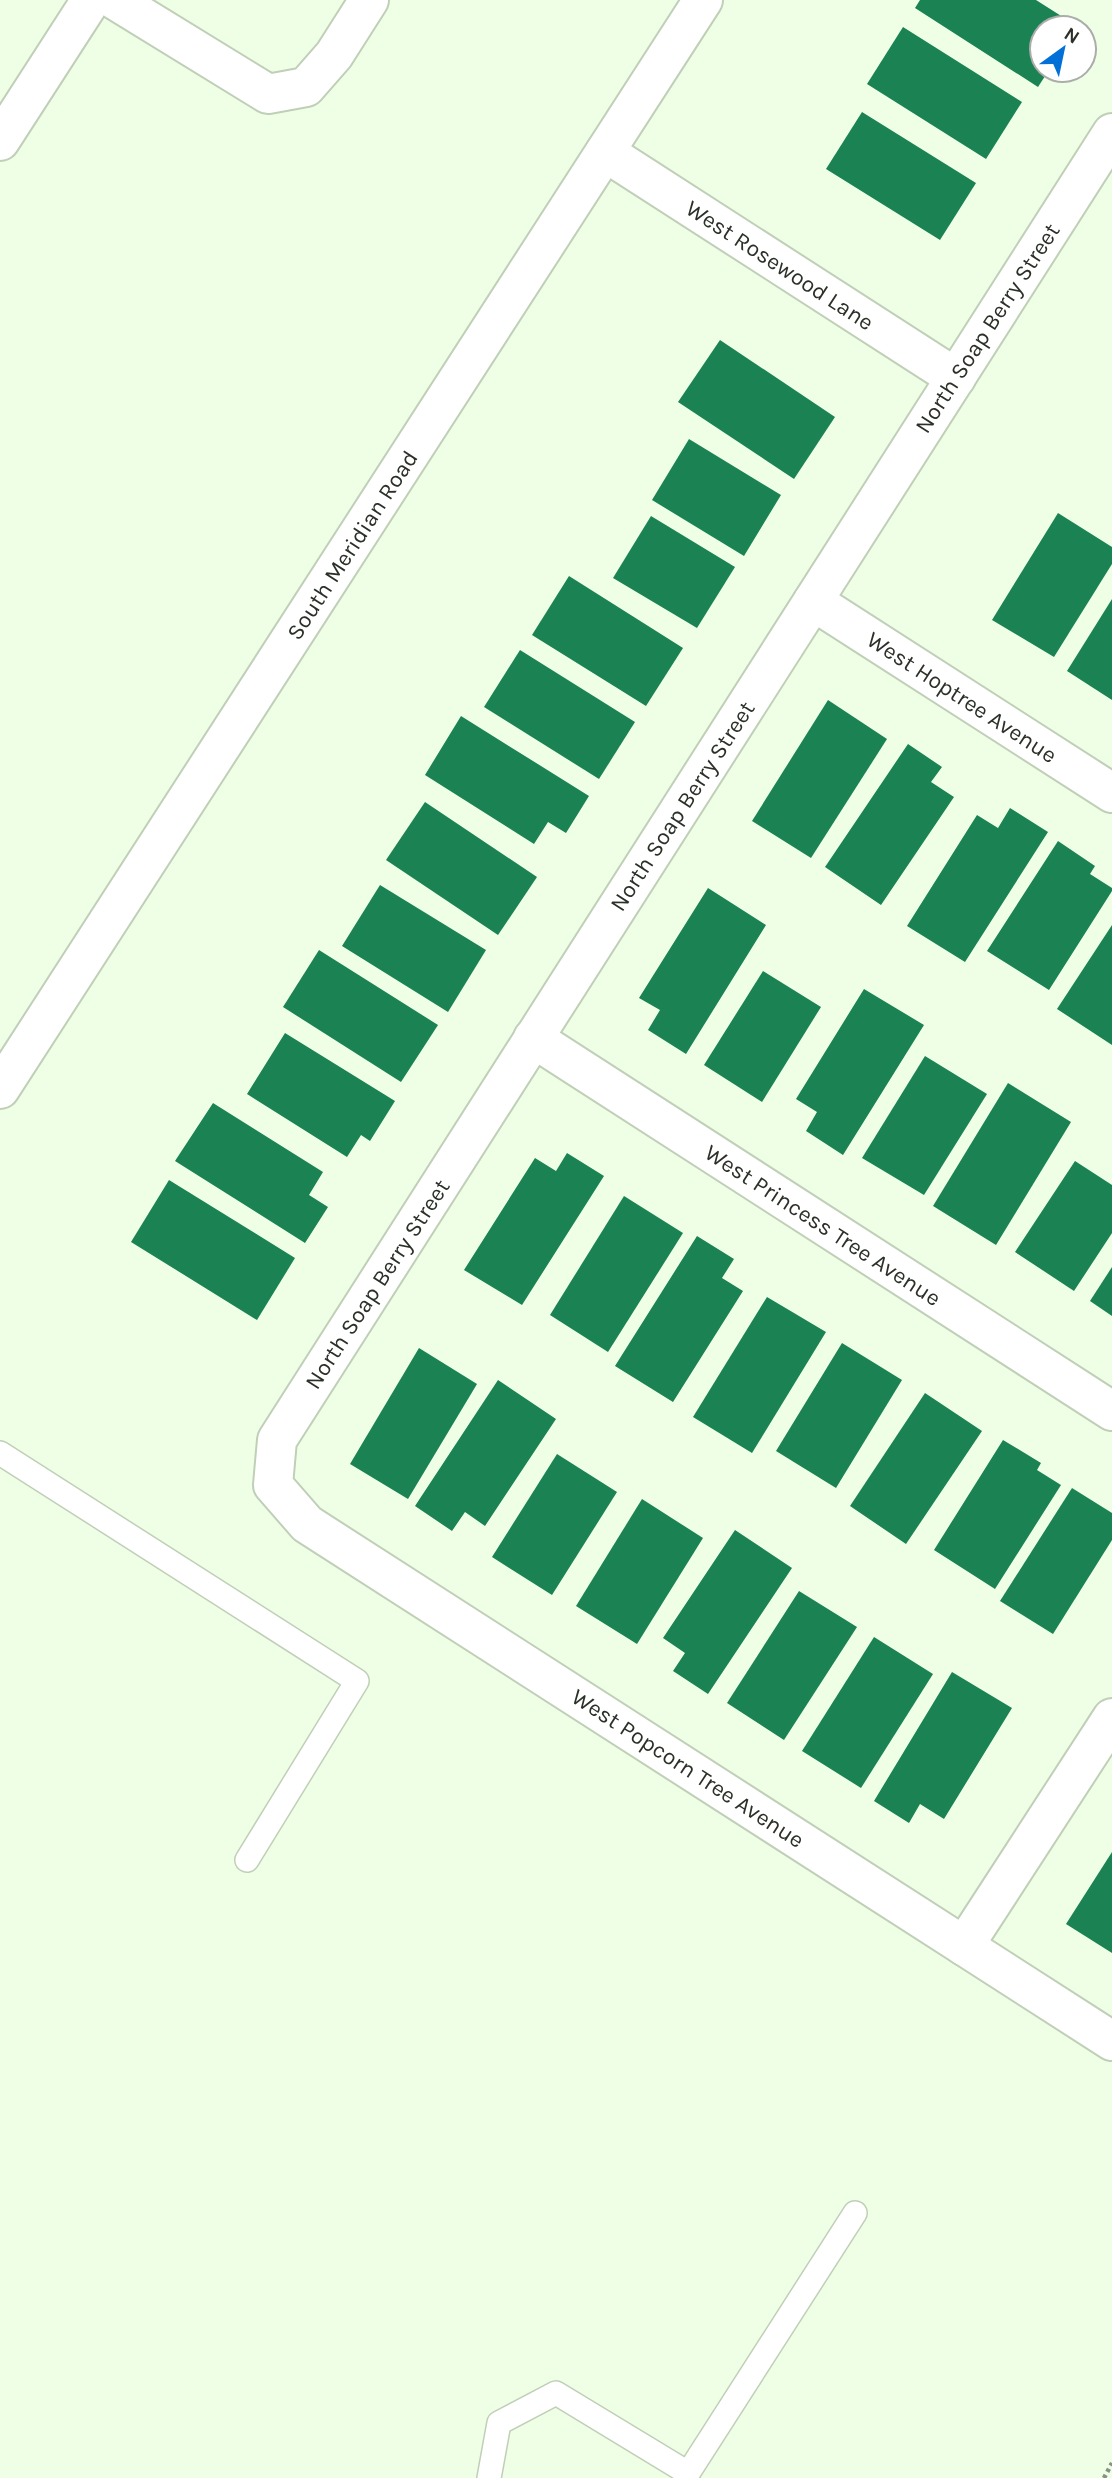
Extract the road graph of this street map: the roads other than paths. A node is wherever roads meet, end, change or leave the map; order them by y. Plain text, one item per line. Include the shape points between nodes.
1 (91, 0) edge
2 (115, 0) edge
3 (369, 0) edge
4 (703, 0) edge
5 (0, 141) edge
6 (1108, 148) edge
7 (605, 152) junction
8 (956, 378) junction
9 (813, 601) junction
10 (1112, 793) edge
11 (533, 1038) junction
12 (0, 1089) edge
13 (1112, 1411) edge
14 (0, 1453) edge
15 (273, 1485) joint
16 (1112, 1718) edge
17 (247, 1860) dead end
18 (964, 1946) junction
19 (1112, 2041) edge
20 (855, 2213) dead end
21 (686, 2476) edge
22 (489, 2478) edge

1 - 5 street
2 - 3 street via 268,94 306,87 334,55
4 - 7 street, South Meridian Road
6 - 8 street, North Soap Berry Street
7 - 8 street, West Rosewood Lane
7 - 12 street, South Meridian Road
8 - 9 street, North Soap Berry Street
9 - 10 street, West Hoptree Avenue
9 - 11 street, North Soap Berry Street
11 - 13 street, West Princess Tree Avenue
11 - 15 street, North Soap Berry Street via 277,1440
14 - 17 lane via 357,1681
15 - 18 street, West Popcorn Tree Avenue via 307,1524
16 - 18 street
18 - 19 street, West Popcorn Tree Avenue
20 - 21 lane
21 - 22 lane via 556,2393 499,2423

